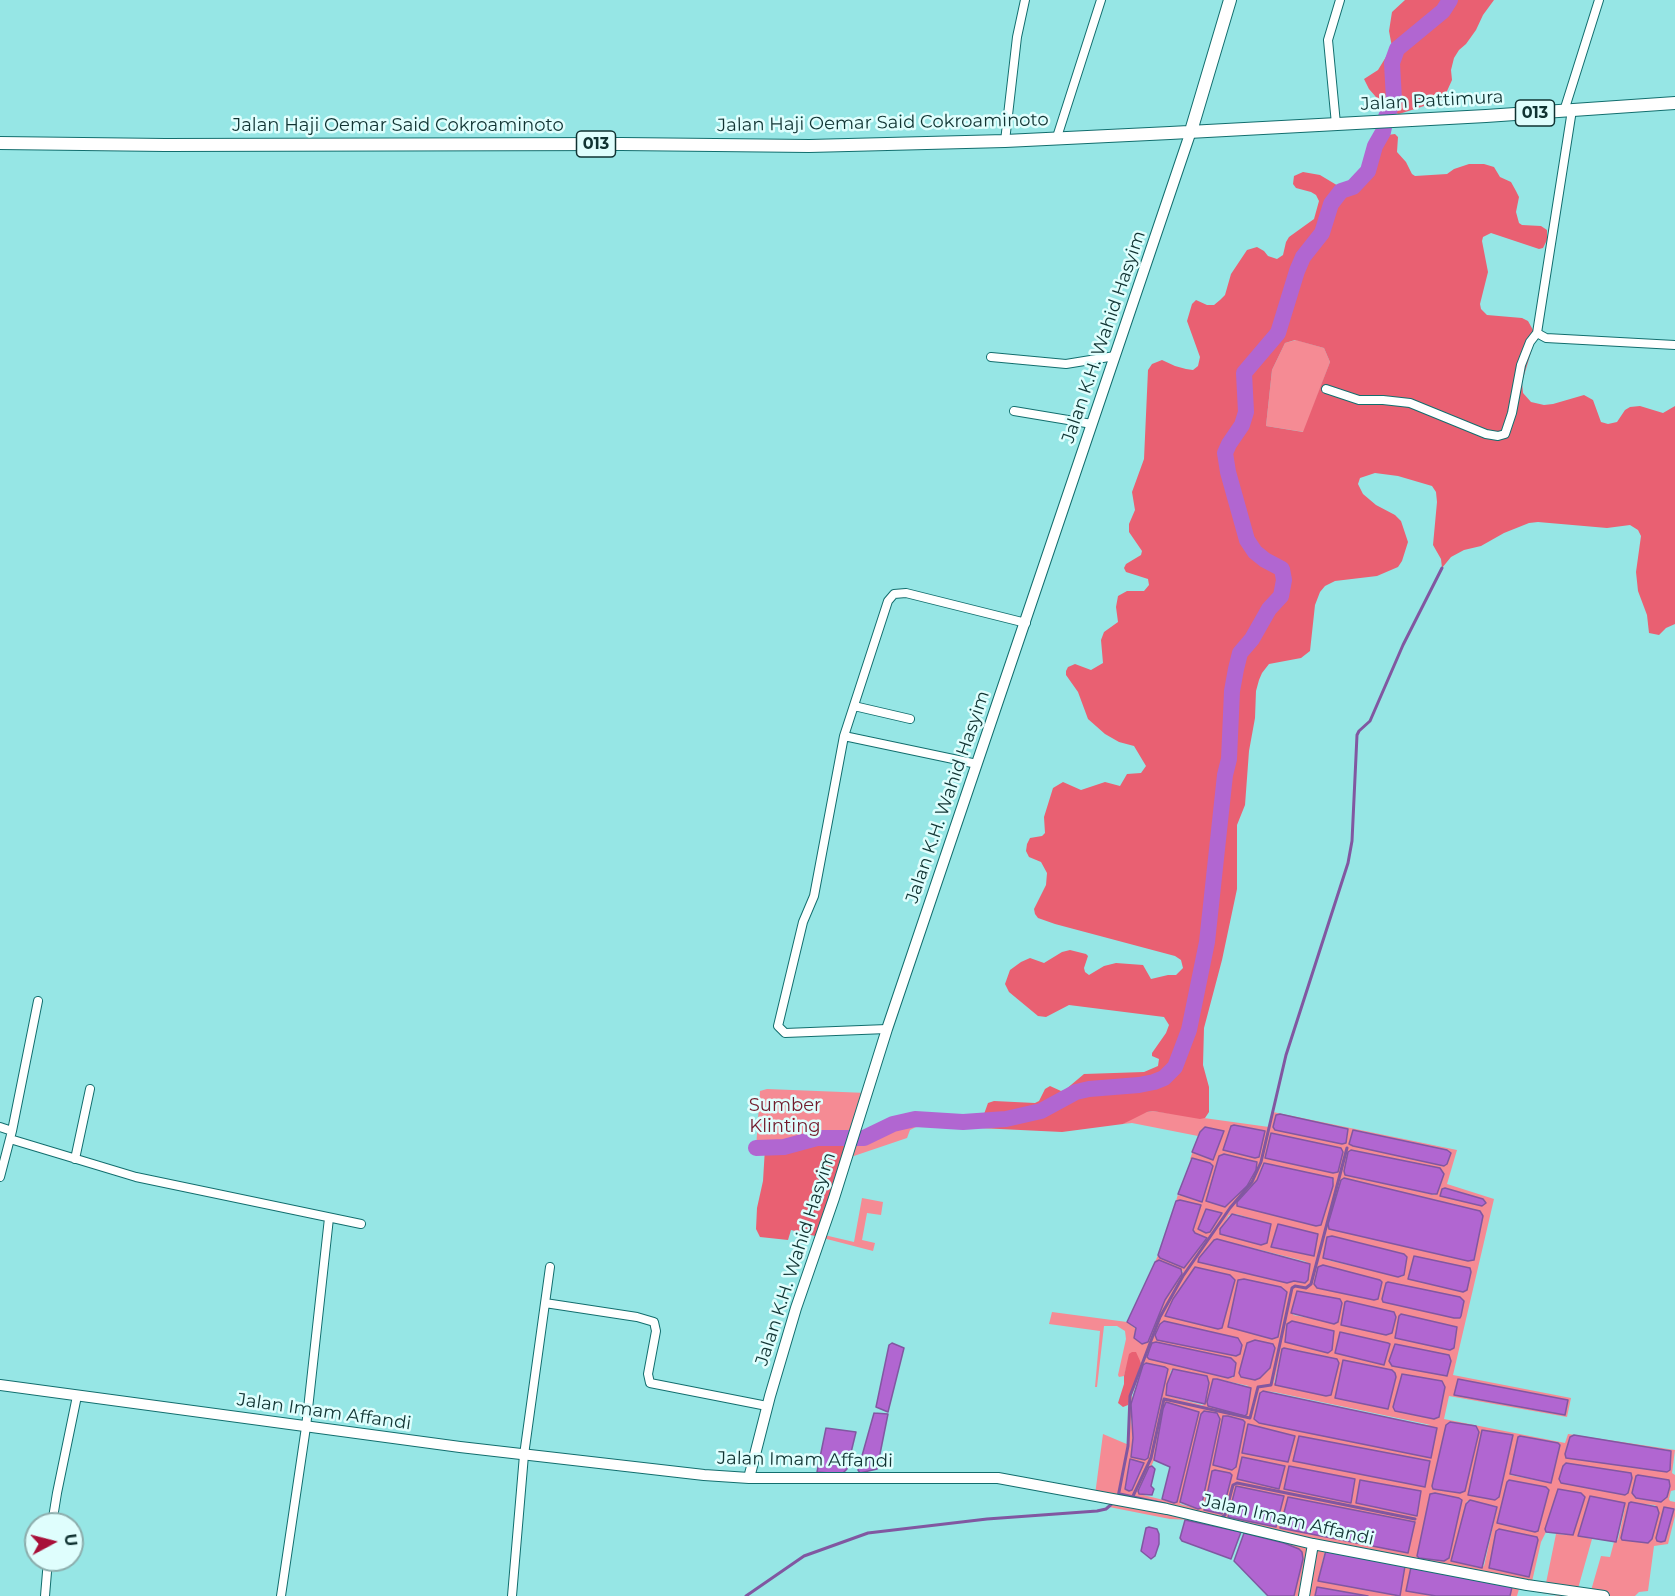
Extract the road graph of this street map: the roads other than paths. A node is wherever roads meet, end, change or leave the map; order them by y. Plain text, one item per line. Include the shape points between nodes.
1 (1026, 0) edge
2 (1101, 0) edge
3 (1230, 0) edge
4 (1340, 0) edge
5 (1599, 0) edge
6 (1675, 104) edge
7 (1568, 111) junction
8 (1336, 124) junction
9 (1191, 131) junction
10 (1057, 137) junction
11 (1005, 141) junction
12 (0, 143) edge
13 (1536, 333) junction
14 (1675, 345) edge
15 (1115, 356) junction
16 (992, 357) dead end
17 (1326, 389) dead end
18 (1014, 411) dead end
19 (1092, 424) junction
20 (1026, 623) junction
21 (854, 706) junction
22 (910, 719) dead end
23 (844, 736) junction
24 (976, 764) junction
25 (38, 1001) dead end
26 (887, 1029) junction
27 (90, 1089) dead end
28 (0, 1127) edge
29 (11, 1135) junction
30 (75, 1159) junction
31 (0, 1177) edge
32 (329, 1218) junction
33 (361, 1224) dead end
34 (550, 1267) dead end
35 (545, 1302) junction
36 (0, 1385) edge
37 (77, 1396) junction
38 (767, 1406) junction
39 (306, 1427) junction
40 (524, 1455) junction
41 (749, 1478) junction
42 (54, 1512) edge
43 (1313, 1544) junction
44 (47, 1572) edge
45 (45, 1596) edge
46 (281, 1596) edge
47 (512, 1596) edge
48 (1304, 1596) edge
49 (1604, 1596) edge

1 - 11 street via 1017,37
2 - 10 street
3 - 9 main road
4 - 8 street via 1328,40
5 - 7 street
6 - 7 main road, Jalan Pattimura / 013
7 - 8 main road, Jalan Pattimura / 013
7 - 13 street
8 - 9 main road, Jalan Pattimura / 013
9 - 10 main road, Jalan Haji Oemar Said Cokroaminoto / 013
9 - 15 street, Jalan K.H. Wahid Hasyim
10 - 11 main road, Jalan Haji Oemar Said Cokroaminoto / 013
11 - 12 main road, Jalan Haji Oemar Said Cokroaminoto / 013 via 808,146
13 - 14 street via 1546,338
13 - 17 street via 1521,365 1509,426 1503,435 1480,432 1410,404 1359,400
15 - 16 street via 1066,364
15 - 19 street, Jalan K.H. Wahid Hasyim
18 - 19 street
19 - 20 street, Jalan K.H. Wahid Hasyim
20 - 21 street via 906,593 894,594
20 - 24 street, Jalan K.H. Wahid Hasyim
21 - 22 street
21 - 23 street
23 - 24 street
23 - 26 street via 814,896 803,922 778,1026 785,1033
24 - 26 street, Jalan K.H. Wahid Hasyim
25 - 29 street
26 - 38 street, Jalan K.H. Wahid Hasyim
27 - 30 street
28 - 29 street
29 - 30 street
29 - 31 street
30 - 32 street via 136,1177
32 - 33 street
32 - 39 street
34 - 35 street
35 - 38 street via 654,1323 650,1383
35 - 40 street
36 - 37 street, Jalan Imam Affandi
37 - 39 street, Jalan Imam Affandi
37 - 42 street
38 - 41 street, Jalan K.H. Wahid Hasyim
39 - 40 street, Jalan Imam Affandi
39 - 46 street
40 - 41 street, Jalan Imam Affandi
40 - 47 street
41 - 43 street, Jalan Imam Affandi via 979,1477 1023,1482 1167,1509
43 - 48 street
43 - 49 street, Jalan Imam Affandi
44 - 45 street

